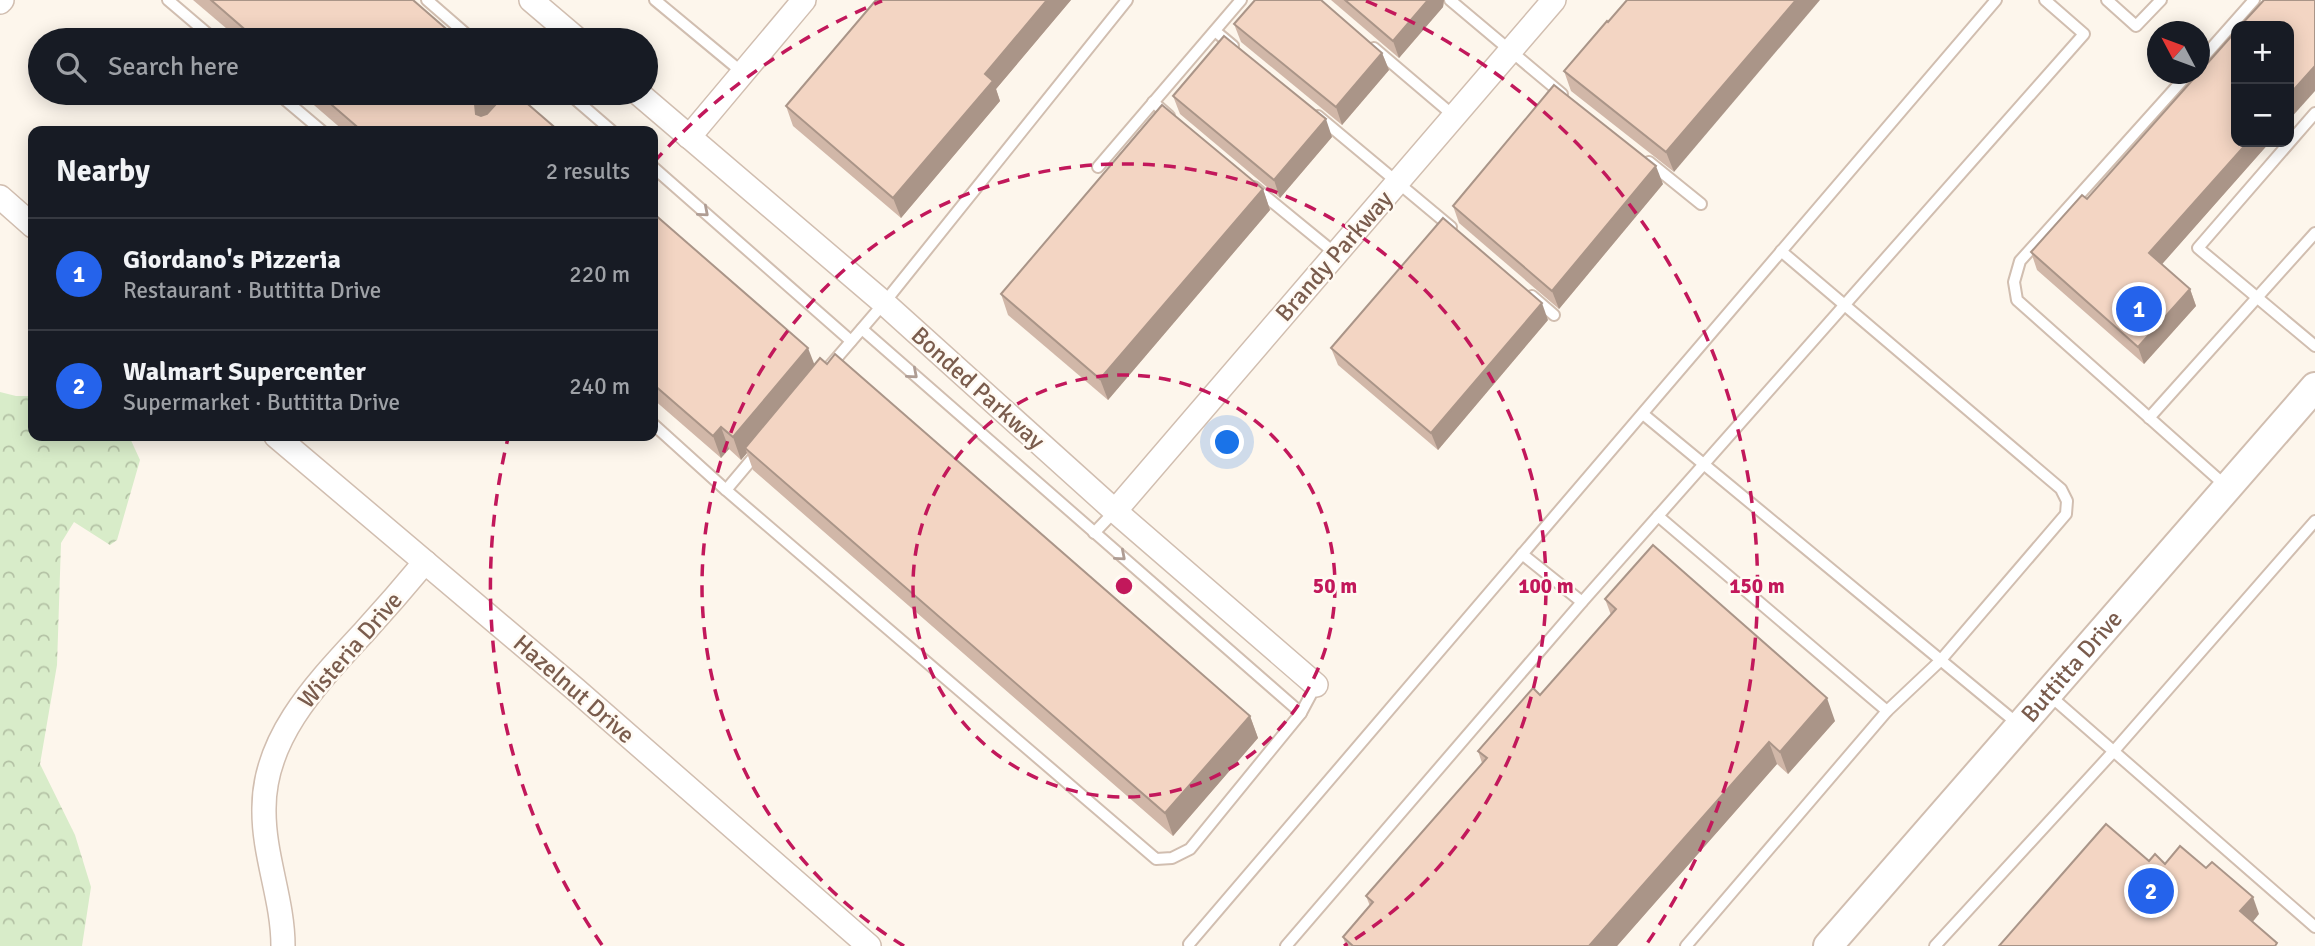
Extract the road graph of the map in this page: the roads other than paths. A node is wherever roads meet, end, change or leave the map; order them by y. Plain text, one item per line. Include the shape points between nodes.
1 (168, 0) edge
2 (427, 0) edge
3 (531, 0) edge
4 (655, 0) edge
5 (804, 0) edge
6 (1128, 0) edge
7 (1241, 0) edge
8 (1450, 0) edge
9 (1554, 0) edge
10 (1996, 0) edge
11 (2045, 0) edge
12 (2107, 0) edge
13 (2161, 0) edge
14 (2254, 0) edge
15 (201, 28) edge
16 (459, 28) edge
17 (561, 28) edge
18 (1215, 31) junction
19 (1360, 36) edge
20 (2210, 50) edge
21 (1509, 52) junction
22 (1247, 57) edge
23 (743, 73) junction
24 (2179, 84) edge
25 (1153, 102) junction
26 (1573, 103) edge
27 (291, 105) edge
28 (513, 105) edge
29 (582, 105) edge
30 (652, 105) edge
31 (1312, 111) edge
32 (2315, 113) edge
33 (1454, 116) junction
34 (498, 122) edge
35 (316, 126) edge
36 (606, 126) edge
37 (1183, 128) edge
38 (689, 137) junction
39 (1637, 153) edge
40 (1098, 167) dead end
41 (658, 171) edge
42 (1244, 178) edge
43 (1398, 181) junction
44 (0, 197) edge
45 (1701, 204) dead end
46 (28, 222) edge
47 (2315, 233) edge
48 (1460, 235) edge
49 (1782, 251) junction
50 (1336, 254) junction
51 (1523, 288) edge
52 (2258, 298) junction
53 (884, 303) junction
54 (1845, 305) junction
55 (1554, 315) dead end
56 (862, 329) junction
57 (851, 341) junction
58 (2315, 346) edge
59 (825, 372) edge
60 (2315, 387) edge
61 (1643, 414) junction
62 (2149, 418) junction
63 (658, 429) edge
64 (282, 441) edge
65 (765, 444) edge
66 (1704, 465) junction
67 (2227, 487) junction
68 (726, 490) junction
69 (1115, 511) junction
70 (1658, 516) junction
71 (2315, 522) edge
72 (1094, 533) junction
73 (1522, 554) junction
74 (425, 562) junction
75 (1582, 602) junction
76 (1940, 660) junction
77 (1316, 685) joint
78 (2048, 694) junction
79 (1887, 711) junction
80 (1301, 713) junction
81 (2020, 725) junction
82 (2113, 752) junction
83 (2315, 927) edge
84 (864, 945) edge
85 (1189, 945) edge
86 (284, 946) edge
87 (1286, 946) edge
88 (1686, 946) edge
89 (1828, 946) edge
90 (1935, 946) edge

1 - 15 lane
2 - 16 lane
3 - 17 street
4 - 23 lane
5 - 23 street
6 - 53 lane
7 - 18 lane
8 - 21 lane
9 - 21 street, Brandy Parkway
10 - 49 lane
11 - 54 lane via 2084,34
12 - 13 lane via 2136,26
14 - 20 lane
18 - 22 lane
18 - 25 lane
19 - 33 lane
21 - 26 lane
21 - 33 street, Brandy Parkway
23 - 38 street
24 - 62 lane via 2020,261 2014,282 2017,300
25 - 37 lane
25 - 40 lane
27 - 35 lane
28 - 34 lane
29 - 36 lane
30 - 38 street, Bonded Parkway
31 - 43 lane
32 - 52 lane via 2198,248
33 - 43 street, Brandy Parkway
38 - 53 street, Bonded Parkway
39 - 45 lane
41 -> 57 lane
42 - 50 lane
43 - 48 lane
43 - 50 street, Brandy Parkway
44 - 46 street
47 - 52 lane
49 - 54 lane
49 - 61 lane
50 - 69 street, Brandy Parkway
51 - 55 lane
52 - 58 lane
52 - 62 lane
53 - 56 lane
53 - 69 street, Bonded Parkway
54 - 66 lane
54 - 76 lane via 2061,489 2067,501 2066,514
56 - 57 lane
56 -> 72 lane
57 - 59 lane
60 - 67 street, Buttitta Drive
61 - 66 lane
61 - 73 lane
62 - 67 lane
63 - 68 lane
64 - 74 street, Hazelnut Drive
65 - 68 lane
66 - 70 lane
66 - 76 lane
67 - 78 street, Buttitta Drive
68 - 80 lane via 1156,859 1172,858 1190,849
69 - 72 lane
69 - 77 street, Bonded Parkway
70 - 75 lane
70 - 79 lane
71 - 82 lane
72 -> 80 lane
73 - 75 lane
73 - 85 lane
74 - 84 street, Hazelnut Drive
74 - 86 street, Wisteria Drive via 313,687 272,759 264,828
75 - 87 lane
76 - 79 lane
76 - 81 lane
77 - 80 lane
78 - 81 street, Buttitta Drive
78 - 82 lane
79 - 88 lane
81 - 89 street, Buttitta Drive
82 - 83 lane
82 - 90 lane

